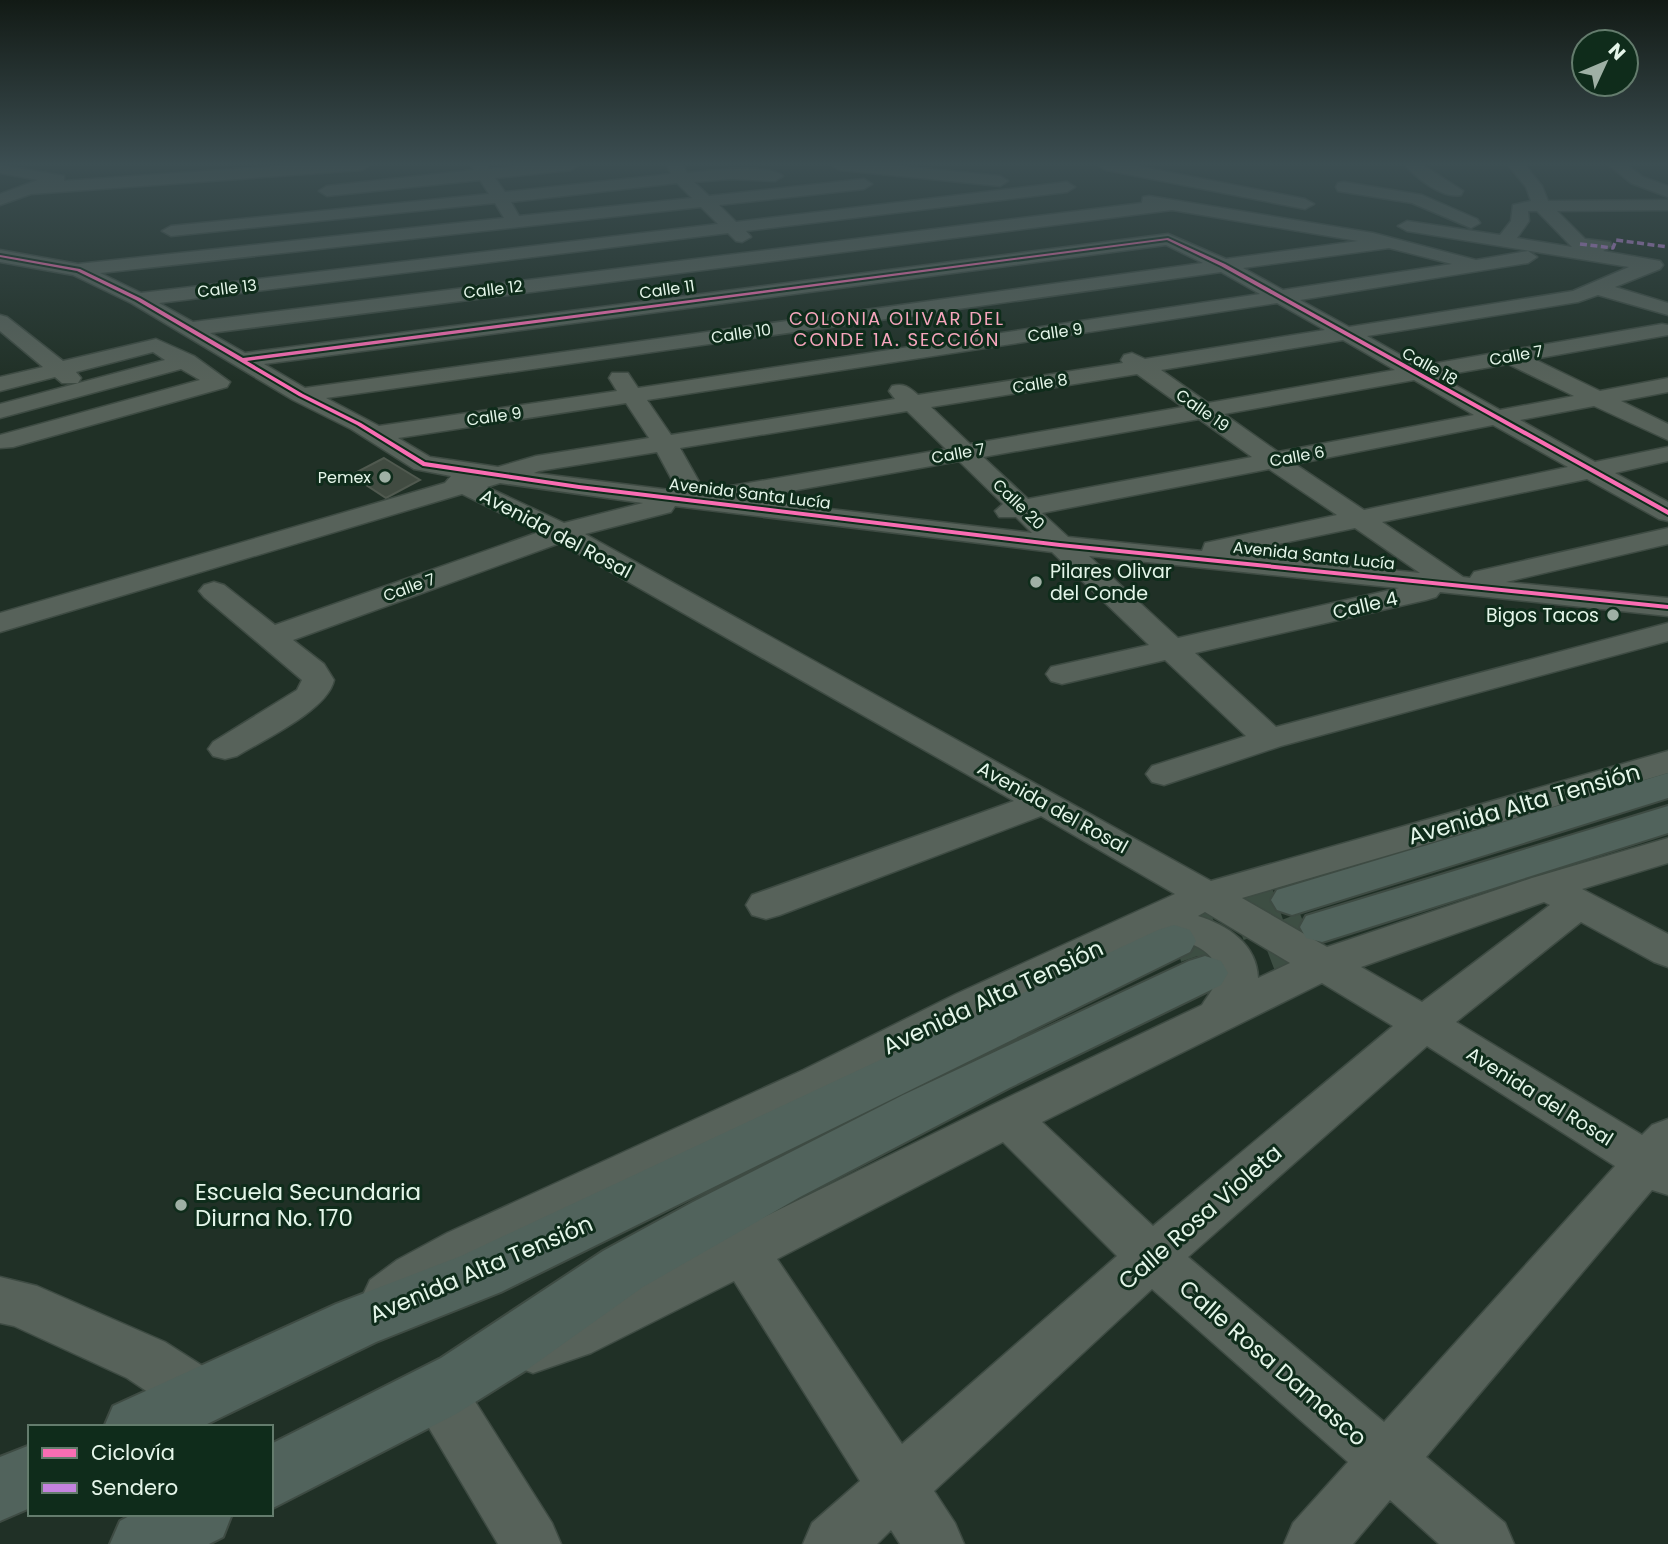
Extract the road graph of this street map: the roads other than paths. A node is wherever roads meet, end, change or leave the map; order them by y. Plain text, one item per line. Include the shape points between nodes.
1 (309, 237) edge
2 (388, 237) edge
3 (527, 237) edge
4 (646, 237) edge
5 (742, 237) edge
6 (918, 237) edge
7 (957, 237) edge
8 (1252, 237) edge
9 (1364, 237) edge
10 (1388, 237) edge
11 (1512, 237) edge
12 (1573, 237) edge
13 (1381, 240) junction
14 (1178, 242) joint
15 (312, 246) junction
16 (1668, 247) edge
17 (536, 250) junction
18 (1310, 255) junction
19 (761, 256) junction
20 (0, 257) edge
21 (1528, 257) dead end
22 (993, 262) junction
23 (1223, 265) junction
24 (1484, 266) junction
25 (78, 270) junction
26 (1658, 272) edge
27 (1516, 275) dead end
28 (320, 277) junction
29 (557, 281) junction
30 (1539, 283) dead end
31 (1367, 284) junction
32 (793, 286) junction
33 (1036, 292) junction
34 (1589, 292) junction
35 (1278, 298) junction
36 (138, 299) junction
37 (329, 309) junction
38 (579, 315) junction
39 (1436, 318) junction
40 (830, 320) junction
41 (1666, 324) edge
42 (4, 327) edge
43 (1086, 328) junction
44 (190, 329) junction
45 (1344, 334) junction
46 (339, 346) junction
47 (857, 347) junction
48 (604, 354) junction
49 (1510, 356) junction
50 (242, 360) junction
51 (186, 361) junction
52 (1141, 366) junction
53 (58, 369) junction
54 (1412, 372) junction
55 (275, 379) junction
56 (0, 384) edge
57 (1668, 385) edge
58 (350, 387) junction
59 (85, 388) junction
60 (219, 389) junction
61 (632, 395) junction
62 (302, 396) junction
63 (1597, 398) junction
64 (912, 404) junction
65 (0, 411) edge
66 (116, 411) junction
67 (1204, 411) junction
68 (1497, 419) junction
69 (367, 429) junction
70 (1668, 433) edge
71 (665, 444) junction
72 (1, 451) edge
73 (963, 452) junction
74 (1668, 454) edge
75 (1273, 460) junction
76 (423, 464) junction
77 (1590, 470) junction
78 (503, 475) junction
79 (465, 486) junction
80 (696, 500) junction
81 (1024, 508) junction
82 (1668, 513) edge
83 (1357, 518) junction
84 (926, 528) junction
85 (561, 533) junction
86 (1668, 536) edge
87 (1060, 545) junction
88 (1184, 556) junction
89 (1092, 574) junction
90 (1456, 585) junction
91 (214, 591) dead end
92 (1548, 595) junction
93 (1668, 607) edge
94 (0, 622) edge
95 (1668, 632) edge
96 (269, 638) junction
97 (1636, 640) junction
98 (1171, 648) junction
99 (1668, 656) edge
100 (1062, 674) dead end
101 (1269, 739) junction
102 (225, 749) dead end
103 (1668, 762) edge
104 (1164, 774) dead end
105 (1668, 785) edge
106 (1046, 803) junction
107 (1668, 819) edge
108 (1668, 850) edge
109 (1208, 895) junction
110 (1562, 895) junction
111 (1292, 900) tunnel mouth
112 (766, 905) dead end
113 (1323, 946) junction
114 (1668, 952) edge
115 (1187, 962) junction
116 (1424, 1024) junction
117 (1008, 1118) junction
118 (1661, 1158) edge
119 (744, 1254) junction
120 (1152, 1257) junction
121 (0, 1300) edge
122 (489, 1362) junction
123 (438, 1392) junction
124 (201, 1396) junction
125 (139, 1425) edge
126 (1385, 1460) junction
127 (28, 1477) edge
128 (273, 1477) edge
129 (0, 1489) edge
130 (897, 1489) junction
131 (196, 1516) edge
132 (142, 1544) edge
133 (531, 1544) edge
134 (833, 1544) edge
135 (934, 1544) edge
136 (1314, 1544) edge
137 (1484, 1544) edge

1 - 15 street
2 - 15 street
3 - 17 street
4 - 17 street, Calle 13
5 - 19 street, Calle 20
6 - 19 street, Calle 12
7 - 22 street, Calle 19
8 - 18 street
9 - 13 street
10 - 13 street, Calle 10
11 - 26 street
12 - 16 street via 1580,244 1613,248 1616,240
13 - 18 street, Calle 10
13 - 24 street
14 - 22 street, Calle 11 via 1158,239
14 - 23 street, Calle 18
15 - 25 street
15 - 28 street
17 - 28 street, Calle 13
17 - 29 street
18 - 23 street, Calle 10
19 - 29 street, Calle 12
19 - 32 street, Calle 20
20 - 25 street, Avenida Santa Lucía
21 - 24 street, Calle 9
22 - 32 street, Calle 11
22 - 33 street, Calle 19
23 - 33 street, Calle 10
23 - 35 street, Calle 18
24 - 27 street
24 - 31 street, Calle 9
25 - 36 street, Avenida Santa Lucía
26 - 34 street via 1628,275
28 - 36 street, Calle 13
28 - 37 street
29 - 37 street, Calle 12
29 - 38 street
30 - 34 street
31 - 35 street, Calle 9
31 - 39 street
32 - 38 street, Calle 11
32 - 40 street, Calle 20
33 - 40 street, Calle 10
33 - 43 street, Calle 19
34 - 39 street, Calle 8
34 - 41 street
35 - 43 street, Calle 9
35 - 45 street, Calle 18
36 - 44 street, Avenida Santa Lucía
37 - 44 street, Calle 12
37 - 46 street
38 - 46 street, Calle 11
38 - 48 street
39 - 45 street, Calle 8
40 - 47 street, Calle 20
40 - 48 street, Calle 10
41 - 49 street, Calle 7
42 - 53 street via 21,350
43 - 47 street, Calle 9
43 - 52 street, Calle 19
44 - 50 street, Avenida Santa Lucía
45 - 52 street, Calle 8
45 - 54 street, Calle 18
46 - 50 street, Calle 11
46 - 58 street
47 - 61 street, Calle 9
47 - 64 street, Calle 20
48 - 58 street, Calle 10
48 - 61 street
49 - 54 street, Calle 7
49 - 63 street
50 - 55 street, Avenida Santa Lucía
51 - 53 street via 160,346 149,346
51 - 59 street
51 - 60 street via 219,381
52 - 64 street, Calle 8
52 - 67 street, Calle 19
53 - 56 street
53 - 59 street
54 - 67 street, Calle 7
54 - 68 street, Calle 18
55 - 60 street
55 - 62 street, Avenida Santa Lucía
57 - 63 street, Calle 6
58 - 62 street, Calle 10
58 - 69 street
59 - 65 street
59 - 66 street
60 - 66 street
60 - 72 street via 145,420
61 - 69 street, Calle 9
61 - 71 street
62 - 69 street, Avenida Santa Lucía
63 - 68 street, Calle 6
63 - 70 street
64 - 71 street, Calle 8
64 - 73 street, Calle 20
66 - 72 street
67 - 73 street, Calle 7
67 - 75 street, Calle 19
68 - 75 street, Calle 6
68 - 77 street, Calle 18
69 - 76 street, Avenida Santa Lucía
71 - 78 street, Calle 8 via 536,464
71 - 80 street
73 - 80 street, Calle 7
73 - 81 street, Calle 20
74 - 77 street
75 - 81 street, Calle 6
75 - 83 street, Calle 19
76 - 78 street, Avenida Santa Lucía
76 - 79 street, Avenida del Rosal
77 - 82 street, Calle 18
77 - 83 street
78 - 79 street, Calle 8
78 - 80 street, Avenida Santa Lucía
79 - 85 street, Avenida del Rosal
79 - 94 street, Calle 8
80 - 84 street, Avenida Santa Lucía
80 - 85 street, Calle 7 via 629,512
81 - 84 street, Calle 6
81 - 87 street, Calle 20
83 - 88 street
83 - 90 street, Calle 19
84 - 87 street, Avenida Santa Lucía
85 - 96 street, Calle 7
85 - 106 street, Avenida del Rosal
86 - 90 street, Calle 4
87 - 88 street, Avenida Santa Lucía
87 - 89 street, Calle 20
88 - 89 street
88 - 90 street, Avenida Santa Lucía
89 - 98 street, Calle 20
90 - 92 street, Avenida Santa Lucía
90 - 98 street, Calle 4
91 - 96 street
92 - 93 street, Avenida Santa Lucía
92 - 97 street
95 - 97 street
96 - 102 street via 313,671 316,689
97 - 99 street
97 - 101 street
98 - 100 street, Calle 4
98 - 101 street, Calle 20
101 - 104 street
103 - 109 street, Avenida Alta Tensión
105 - 111 main road, Avenida Alta Tensión
106 - 109 street, Avenida del Rosal
106 - 112 street
107 - 113 main road, Avenida Alta Tensión
108 - 110 street, Avenida Alta Tensión
109 - 113 street, Avenida del Rosal
109 - 115 street, Avenida Alta Tensión
110 - 113 street, Avenida Alta Tensión
110 - 114 street
110 - 116 street, Calle Rosa Violeta
113 - 115 street, Avenida Alta Tensión
113 - 116 street, Avenida del Rosal
115 - 117 street, Avenida Alta Tensión
115 - 122 main road, Avenida Alta Tensión via 639,1259
115 - 124 main road, Avenida Alta Tensión via 958,1043 481,1274 356,1323
116 - 118 street, Avenida del Rosal
116 - 120 street, Calle Rosa Violeta
117 - 119 street, Avenida Alta Tensión
117 - 120 street, Calle Rosa Damasco
118 - 126 street
119 - 122 street, Avenida Alta Tensión via 590,1329
119 - 130 street
120 - 126 street, Calle Rosa Damasco
120 - 130 street, Calle Rosa Violeta
121 - 124 street via 19,1303 146,1360
122 - 123 main road, Avenida Alta Tensión
123 - 128 main road, Avenida Alta Tensión
123 - 133 street
124 - 125 main road, Avenida Alta Tensión
126 - 136 street
126 - 137 street, Calle Rosa Damasco
127 - 129 main road
130 - 134 street, Calle Rosa Violeta
130 - 135 street
131 - 132 main road

